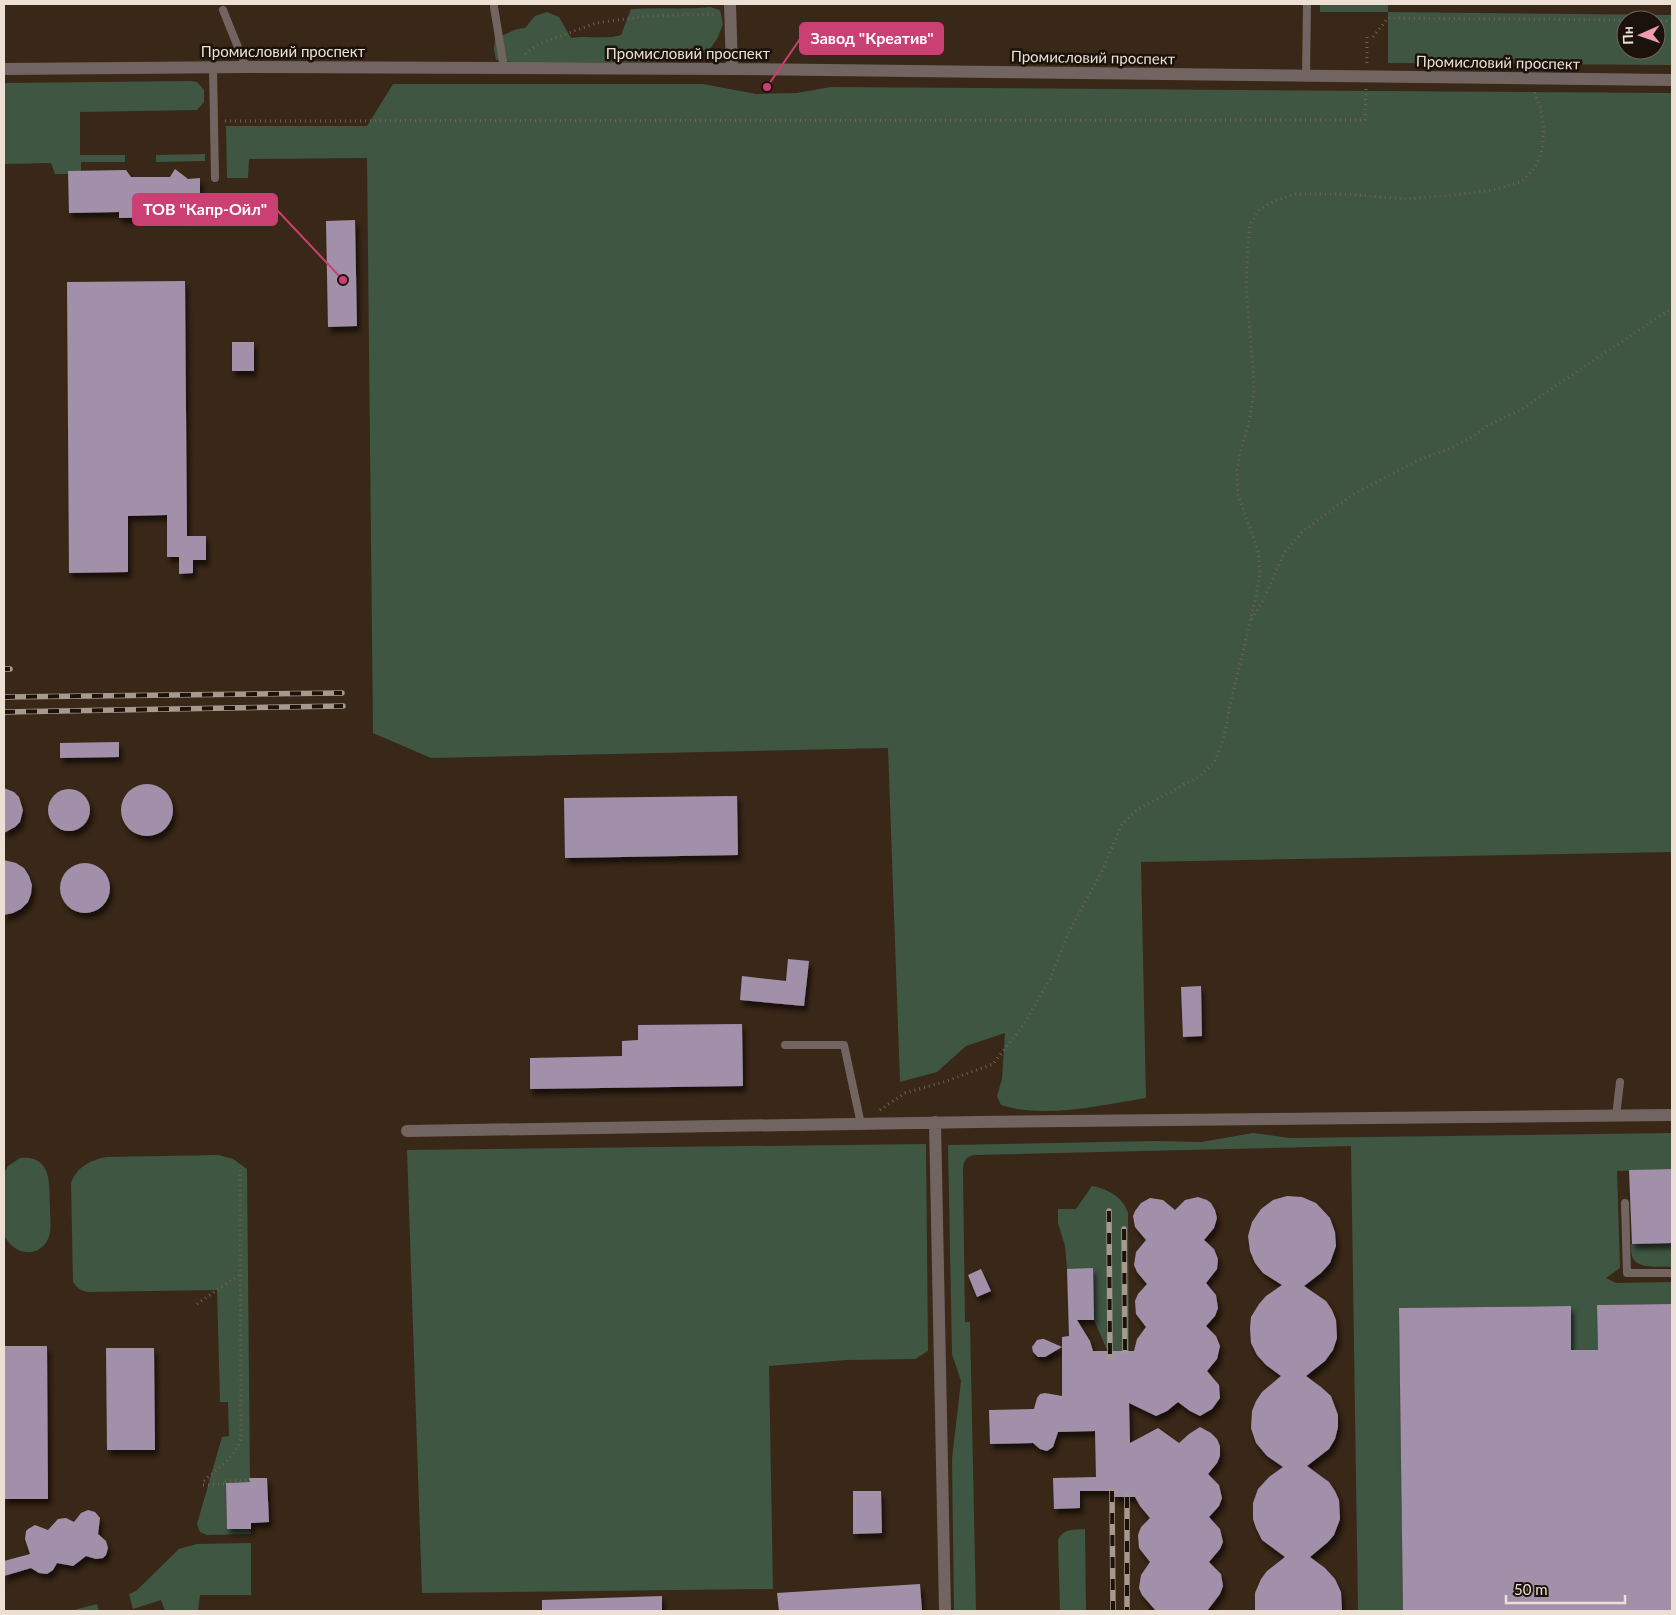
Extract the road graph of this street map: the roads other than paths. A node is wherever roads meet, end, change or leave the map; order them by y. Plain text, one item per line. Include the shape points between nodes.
1 (1307, 4) edge
2 (494, 7) dead end
3 (730, 9) edge
4 (223, 10) dead end
5 (213, 67) junction
6 (246, 67) junction
7 (504, 68) junction
8 (4, 69) edge
9 (732, 69) junction
10 (1306, 76) junction
11 (1672, 80) edge
12 (215, 178) dead end
13 (785, 1045) dead end
14 (1620, 1082) dead end
15 (1672, 1115) edge
16 (1616, 1116) junction
17 (935, 1122) junction
18 (861, 1124) junction
19 (407, 1131) dead end
20 (1625, 1202) dead end
21 (1672, 1273) edge
22 (945, 1611) edge

1 - 10 lane
2 - 7 lane
3 - 9 street
4 - 6 lane
5 - 6 street, Промисловий проспект
5 - 8 street, Промисловий проспект
5 - 12 lane
6 - 7 street, Промисловий проспект
7 - 9 street, Промисловий проспект
9 - 10 street, Промисловий проспект
10 - 11 street, Промисловий проспект
13 - 18 lane via 844,1045
14 - 16 lane
15 - 16 street
16 - 17 street
17 - 18 street
17 - 22 street
18 - 19 street
20 - 21 lane via 1627,1273

